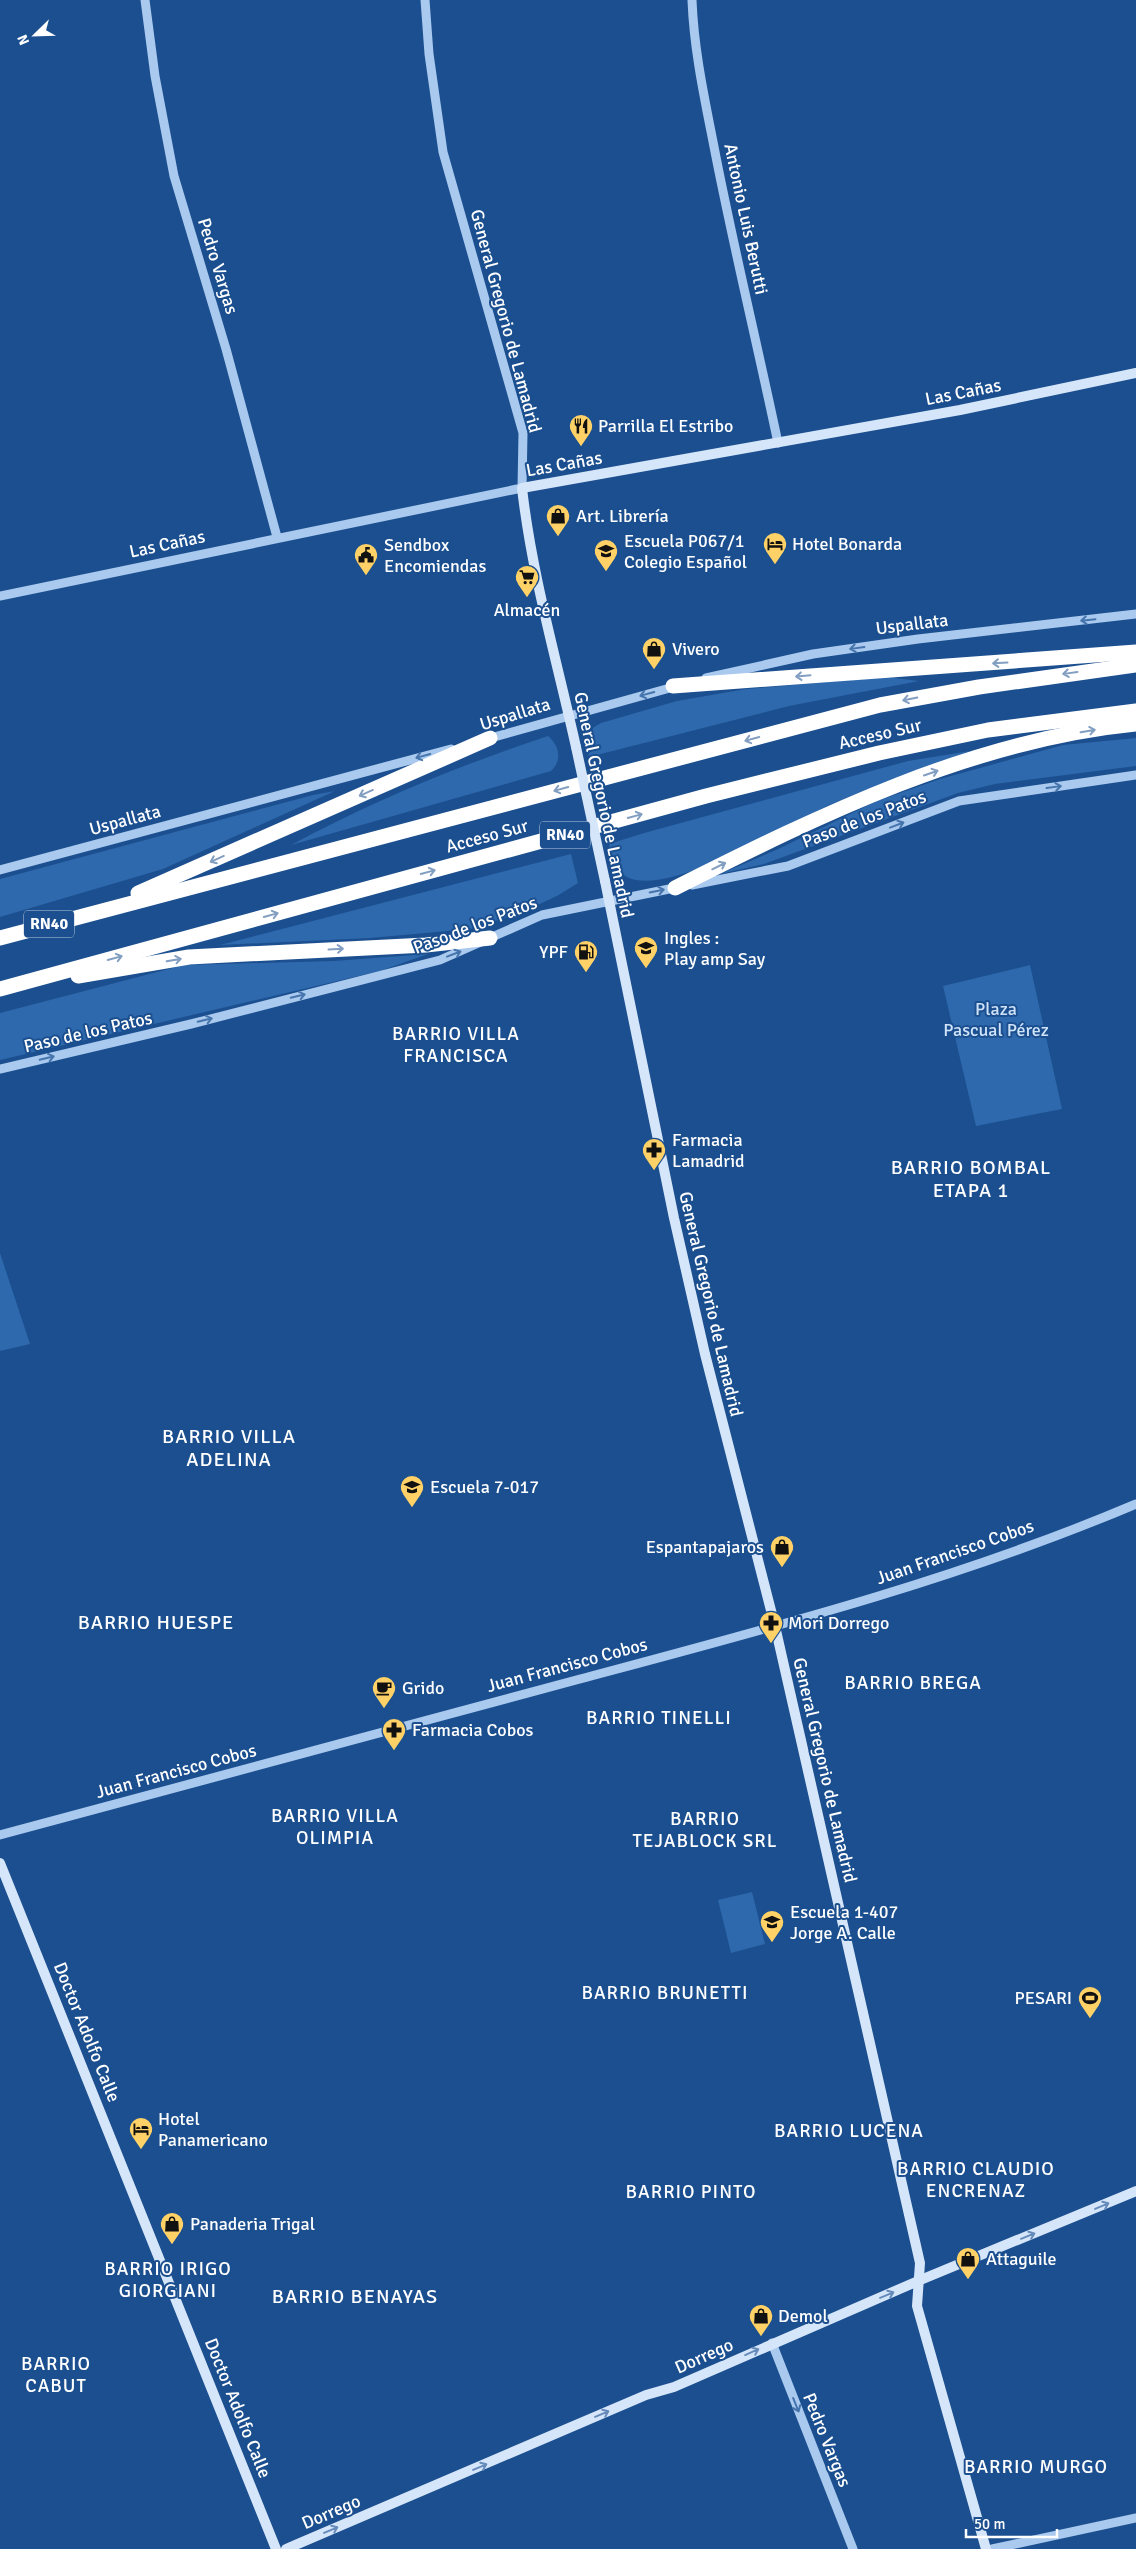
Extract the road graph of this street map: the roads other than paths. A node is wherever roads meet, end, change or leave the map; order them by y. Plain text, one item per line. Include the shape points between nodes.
1 (144, 0) edge
2 (425, 0) edge
3 (692, 0) edge
4 (1136, 373) edge
5 (778, 444) junction
6 (522, 488) junction
7 (278, 537) junction
8 (0, 596) edge
9 (1136, 614) edge
10 (1136, 652) edge
11 (1136, 665) edge
12 (673, 686) junction
13 (1136, 710) edge
14 (569, 714) junction
15 (1136, 724) edge
16 (490, 738) junction
17 (1136, 775) edge
18 (0, 870) edge
19 (675, 888) junction
20 (609, 901) junction
21 (98, 911) junction
22 (0, 938) edge
23 (490, 938) junction
24 (2, 988) edge
25 (0, 1069) edge
26 (1136, 1504) edge
27 (775, 1626) junction
28 (0, 1835) edge
29 (0, 1862) edge
30 (1136, 2191) edge
31 (918, 2281) junction
32 (772, 2344) junction
33 (1136, 2518) edge
34 (276, 2549) edge
35 (286, 2549) edge
36 (853, 2549) edge
37 (986, 2549) edge
38 (992, 2549) edge

1 - 7 street, Pedro Vargas via 174,176
2 - 6 street, General Gregorio de Lamadrid via 442,152 523,433
3 - 5 street, Antonio Luis Berutti via 694,44 731,233
4 - 5 main road, Las Cañas
5 - 6 main road, Las Cañas
6 - 7 street, Las Cañas
6 - 14 main road, General Gregorio de Lamadrid via 547,624
7 - 8 street, Las Cañas
9 -> 12 street, Uspallata via 813,654
10 -> 12 highway
11 -> 21 highway, Acceso Sur / RN40 via 979,687 880,705
12 -> 14 street, Uspallata
24 -> 13 highway, Acceso Sur / RN40 via 706,796 879,753 988,730
14 - 16 street, Uspallata
14 - 20 main road, General Gregorio de Lamadrid, bridge
19 -> 15 highway via 808,822 932,772 1039,741
16 -> 18 street, Uspallata
16 -> 21 highway
19 -> 17 street, Paso de los Patos via 780,868 959,801
20 -> 19 street, Paso de los Patos
20 - 23 street, Paso de los Patos via 542,915
20 - 27 main road, General Gregorio de Lamadrid via 697,1320
21 - 22 highway, Acceso Sur / RN40
24 -> 23 highway via 189,957 426,945
25 -> 23 street, Paso de los Patos via 440,960
26 - 27 street, Juan Francisco Cobos via 952,1573
27 - 28 street, Juan Francisco Cobos
27 - 31 main road, General Gregorio de Lamadrid via 920,2263
29 - 34 main road, Doctor Adolfo Calle
31 -> 30 main road, Dorrego
32 -> 31 main road, Dorrego
31 - 37 main road, General Gregorio de Lamadrid via 917,2306
35 -> 32 main road, Dorrego
32 -> 36 street, Pedro Vargas
33 - 38 street

